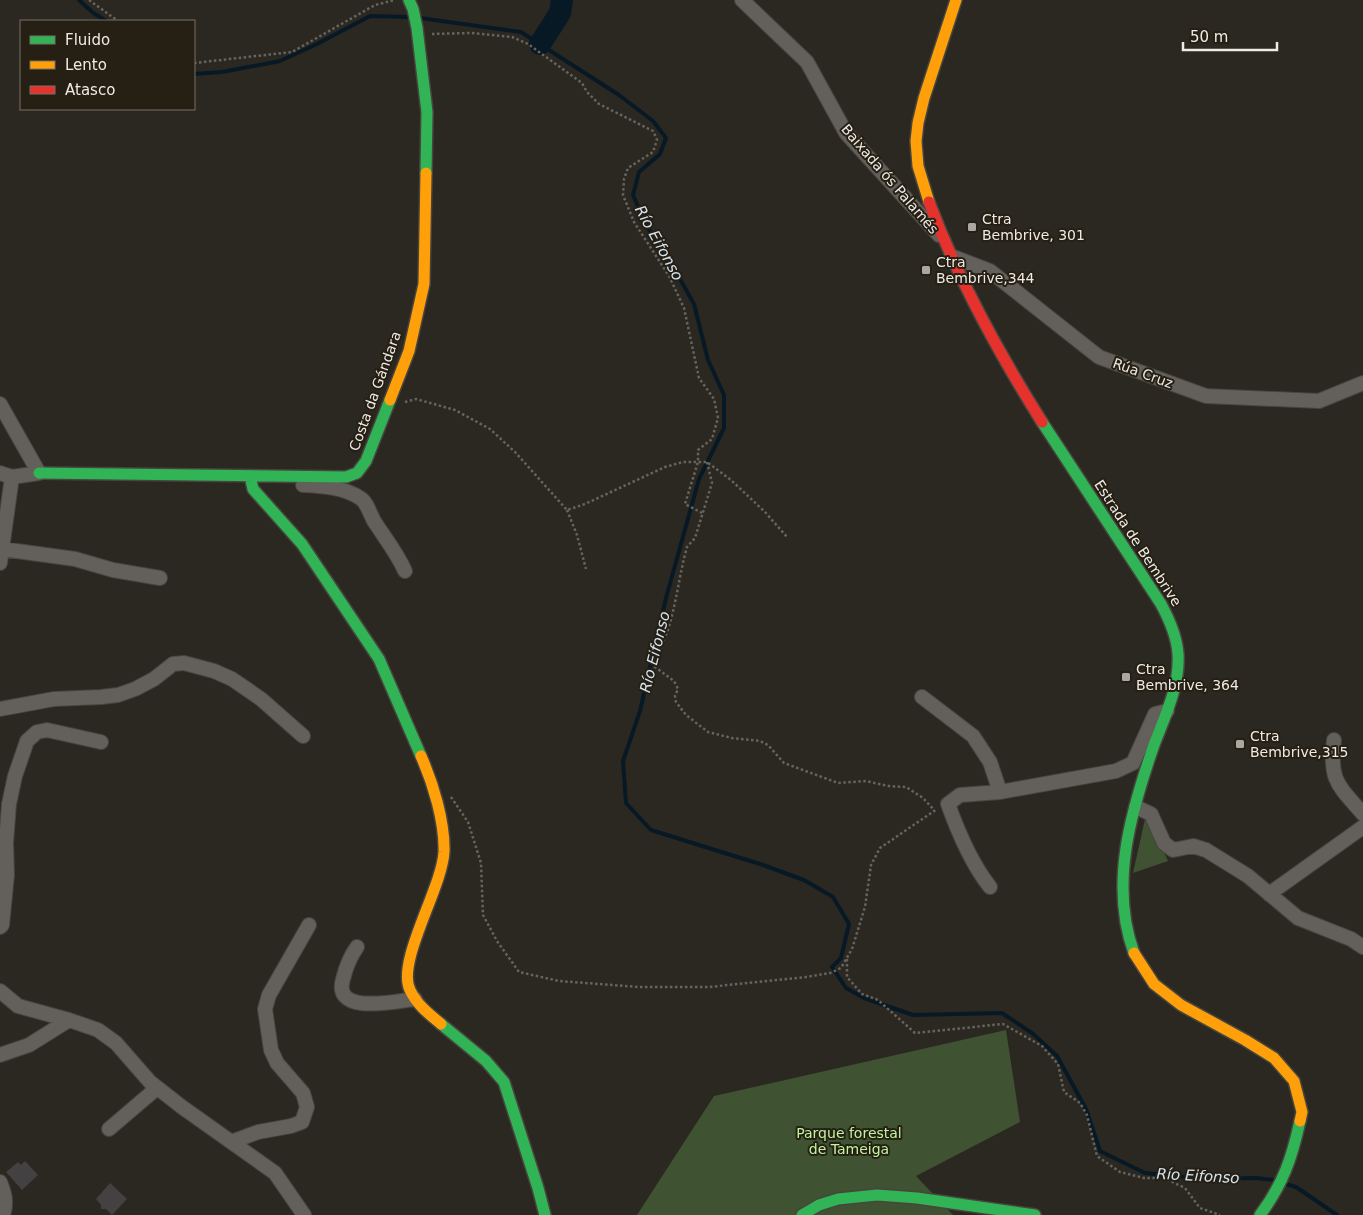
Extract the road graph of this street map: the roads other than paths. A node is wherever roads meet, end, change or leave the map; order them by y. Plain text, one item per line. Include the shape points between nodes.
1 (742, 0) edge
2 (956, 0) edge
3 (411, 5) edge
4 (946, 243) junction
5 (951, 256) junction
6 (1363, 383) edge
7 (0, 404) edge
8 (38, 473) junction
9 (6, 475) edge
10 (250, 476) junction
11 (273, 476) junction
12 (1, 556) edge
13 (404, 571) dead end
14 (160, 578) dead end
15 (922, 696) dead end
16 (0, 709) edge
17 (1167, 711) junction
18 (303, 736) dead end
19 (1334, 740) dead end
20 (101, 742) dead end
21 (1000, 792) junction
22 (5, 804) edge
23 (1136, 807) junction
24 (1363, 814) edge
25 (1363, 827) edge
26 (990, 887) dead end
27 (1269, 894) junction
28 (309, 925) dead end
29 (0, 928) edge
30 (357, 947) dead end
31 (1363, 947) edge
32 (0, 991) edge
33 (415, 999) junction
34 (69, 1020) junction
35 (0, 1055) edge
36 (157, 1088) junction
37 (109, 1129) dead end
38 (231, 1142) junction
39 (0, 1182) edge
40 (3, 1215) edge
41 (304, 1215) edge
42 (544, 1215) edge
43 (802, 1215) edge
44 (1035, 1215) edge
45 (1260, 1215) edge

1 - 4 street, Baixada ós Palamés via 807,62 846,133
2 - 4 street, Estrada de Bembrive via 920,110 916,142 923,185
3 - 11 street, Costa da Gándara via 427,112 424,284 409,351 366,461 357,473 346,476
4 - 5 street, Estrada de Bembrive
5 - 6 street, Rúa Cruz via 990,271 1099,358 1206,396 1319,401
5 - 17 street, Estrada de Bembrive via 993,342 1028,402 1166,614 1176,638 1179,660
7 - 8 street
8 - 9 street
8 - 10 street, Costa da Gándara
9 - 12 street
10 - 11 street, Costa da Gándara
10 - 33 street via 253,489 302,544 379,659 425,765 442,822 444,852 439,880 410,954 409,989
11 - 13 street via 282,484 338,489 362,499 399,557
12 - 14 street via 75,559
15 - 21 street via 973,736 990,762
16 - 18 street via 54,699 118,695 154,679 173,664 184,663 232,678 262,699
17 - 21 street via 1155,714 1133,764 1116,771
17 - 23 street, Estrada de Bembrive
19 - 24 street via 1331,763 1337,783
20 - 22 street via 48,730 37,732 27,741
21 - 26 street via 960,795 948,804 977,871
22 - 29 street via 7,875
23 - 27 street via 1151,814 1164,843 1173,850 1193,846 1206,850 1248,876
23 - 45 street, Estrada de Bembrive via 1123,860 1122,885 1127,924 1136,958 1145,974 1182,1006 1267,1052 1295,1084 1302,1111 1297,1143
25 - 27 street
27 - 31 street via 1298,918
28 - 38 street via 269,995 265,1009 271,1050 277,1063 303,1093 307,1107 302,1122
30 - 33 street via 349,959 340,988 343,995 350,1001 366,1004
32 - 34 street via 18,1006
33 - 42 street via 504,1082
34 - 35 street via 30,1046
34 - 36 street via 98,1030 116,1044
36 - 37 street
36 - 38 street
38 - 41 street via 275,1173
39 - 40 street via 6,1205
43 - 44 street via 835,1200 870,1195 924,1199

